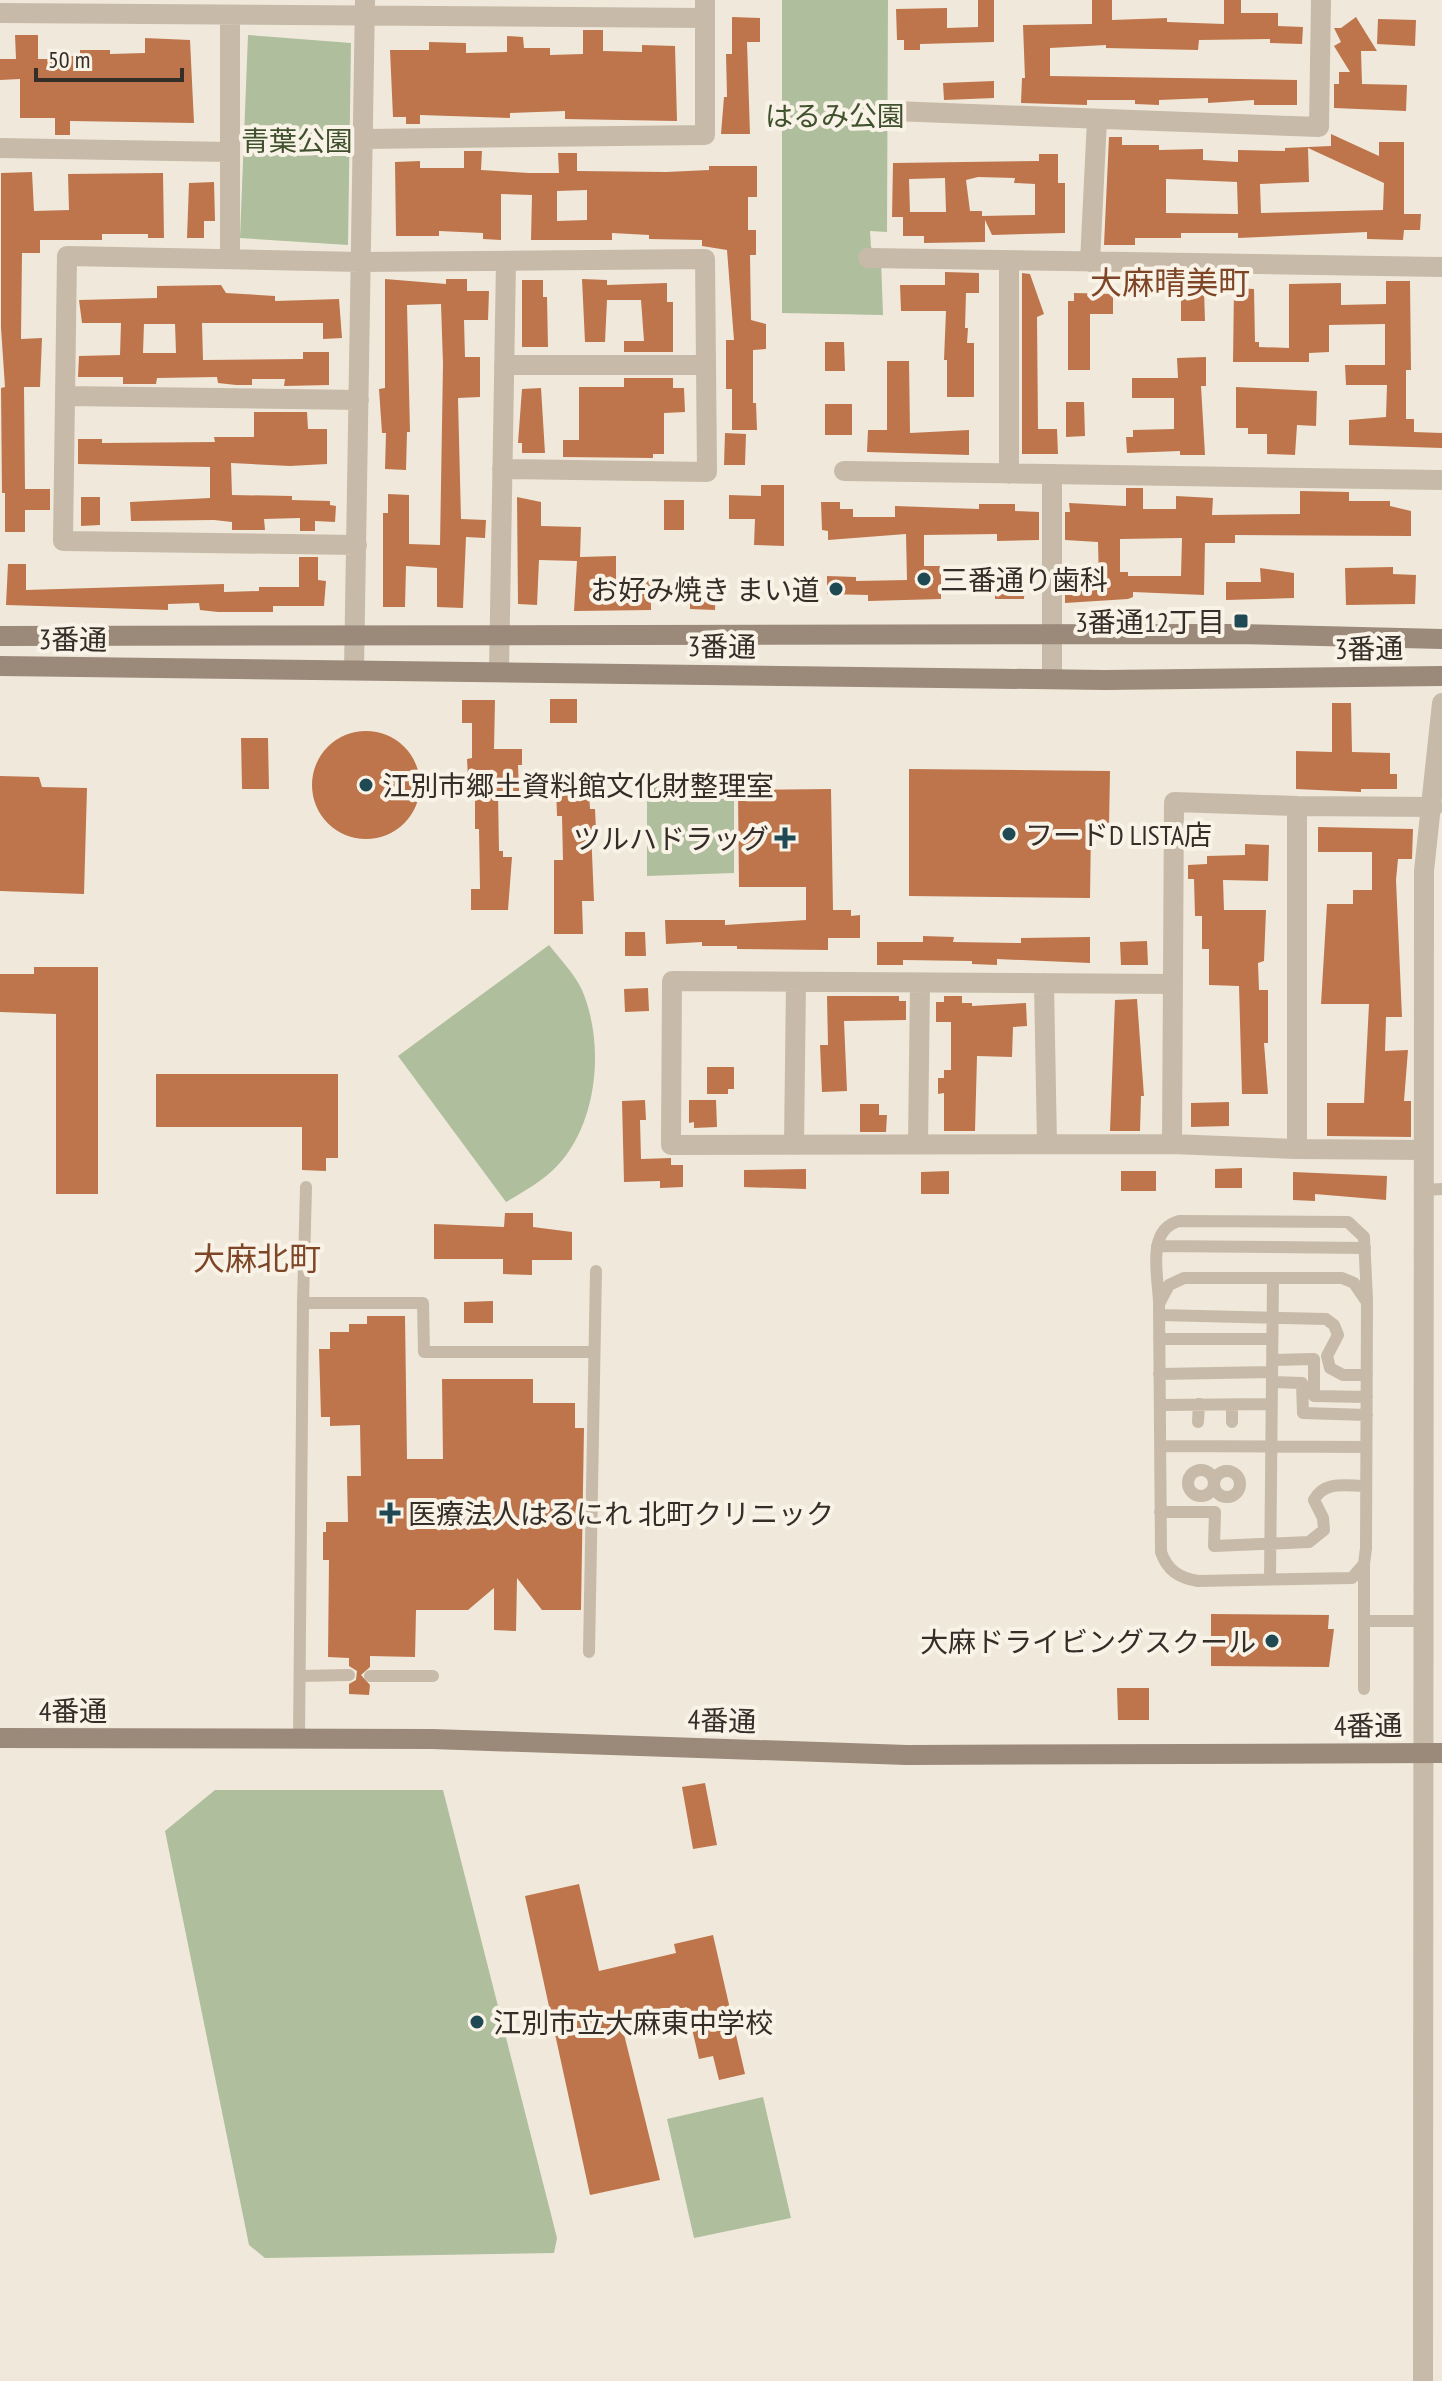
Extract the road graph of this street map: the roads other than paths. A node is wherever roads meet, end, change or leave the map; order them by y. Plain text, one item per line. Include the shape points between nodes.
1 (1321, 0) edge
2 (51, 7) edge
3 (365, 9) edge
4 (705, 9) edge
5 (0, 13) edge
6 (230, 16) junction
7 (893, 111) dead end
8 (1097, 120) junction
9 (363, 139) junction
10 (0, 148) edge
11 (230, 152) junction
12 (868, 258) dead end
13 (230, 259) junction
14 (1009, 261) junction
15 (361, 262) junction
16 (506, 262) junction
17 (1090, 262) junction
18 (1442, 267) edge
19 (504, 365) junction
20 (706, 365) junction
21 (65, 396) junction
22 (359, 400) junction
23 (502, 469) junction
24 (844, 471) dead end
25 (1009, 474) junction
26 (1052, 474) junction
27 (1442, 480) edge
28 (357, 545) junction
29 (0, 636) edge
30 (356, 636) junction
31 (499, 636) junction
32 (1052, 636) junction
33 (1442, 639) edge
34 (0, 666) edge
35 (354, 670) junction
36 (499, 672) junction
37 (1442, 676) edge
38 (1052, 679) junction
39 (1442, 703) edge
40 (1297, 806) junction
41 (1433, 807) junction
42 (796, 982) junction
43 (920, 983) junction
44 (1044, 983) junction
45 (1173, 984) junction
46 (918, 1144) junction
47 (1047, 1144) junction
48 (1172, 1144) junction
49 (794, 1145) junction
50 (1297, 1149) junction
51 (1423, 1150) junction
52 (306, 1187) dead end
53 (1433, 1190) edge
54 (1157, 1246) junction
55 (1365, 1248) junction
56 (596, 1271) dead end
57 (1273, 1278) junction
58 (1216, 1300) dead end
59 (1367, 1302) junction
60 (303, 1303) junction
61 (1159, 1312) junction
62 (1215, 1315) junction
63 (1272, 1317) junction
64 (1159, 1339) junction
65 (1272, 1339) junction
66 (594, 1352) junction
67 (1272, 1371) junction
68 (1159, 1374) junction
69 (1367, 1375) junction
70 (1367, 1397) junction
71 (1199, 1404) junction
72 (1272, 1404) junction
73 (1160, 1405) junction
74 (1232, 1405) junction
75 (1367, 1415) junction
76 (1198, 1422) dead end
77 (1232, 1422) dead end
78 (1160, 1446) junction
79 (1228, 1447) junction
80 (1272, 1447) junction
81 (1366, 1447) junction
82 (1227, 1471) junction
83 (1160, 1482) junction
84 (1188, 1482) junction
85 (1214, 1485) junction
86 (1366, 1486) junction
87 (1160, 1512) junction
88 (1270, 1544) junction
89 (1364, 1564) junction
90 (1270, 1579) junction
91 (1364, 1621) junction
92 (1424, 1621) junction
93 (589, 1652) dead end
94 (349, 1675) dead end
95 (300, 1676) junction
96 (370, 1676) dead end
97 (433, 1676) dead end
98 (1364, 1689) dead end
99 (0, 1738) edge
100 (299, 1738) junction
101 (1433, 1753) edge
102 (1423, 2381) edge

1 - 8 street via 1319,127
2 - 5 street
2 - 6 street
3 - 4 street
3 - 6 street
3 - 9 street
4 - 9 street via 705,135
6 - 11 street
7 - 8 street
8 - 17 street
9 - 15 street
10 - 11 street
11 - 13 street
12 - 14 street
13 - 15 street
13 - 21 street via 67,256
14 - 17 street
14 - 25 street
15 - 16 street
15 - 22 street
16 - 19 street
16 - 20 street via 705,259
17 - 18 street
19 - 20 street
19 - 23 street
20 - 23 street via 707,472
21 - 22 street
21 - 28 street via 63,541
22 - 28 street
23 - 31 street
24 - 25 street
25 - 26 street
26 - 27 street
26 - 32 street
28 - 30 street
29 - 30 street, 3番通
30 - 31 street, 3番通
30 - 35 street
31 - 32 street, 3番通
31 - 36 street
32 - 33 street, 3番通
32 - 38 street
34 - 35 street, 3番通
35 - 36 street, 3番通
36 - 38 street, 3番通
37 - 38 street, 3番通
39 - 41 street
40 - 41 street
40 - 45 street via 1174,802
40 - 50 street
41 - 51 street via 1424,871
42 - 43 street
42 - 49 street
42 - 49 street via 672,981 671,1145
43 - 44 street
43 - 46 street
44 - 45 street
44 - 47 street
45 - 48 street
46 - 47 street
46 - 49 street
47 - 48 street
48 - 50 street
50 - 51 street
51 - 53 street
52 - 60 lane
53 - 92 street
54 - 55 lane
54 - 55 lane via 1166,1227 1179,1221 1333,1222 1356,1226
54 - 61 lane
55 - 59 lane
56 - 66 lane
57 - 59 lane via 1349,1280
57 - 61 lane via 1184,1278 1165,1290
57 - 63 lane
58 - 62 lane
59 - 69 lane
60 - 66 lane via 423,1303 424,1352
60 - 95 lane
61 - 62 lane
61 - 64 lane
62 - 63 lane
63 - 65 lane
63 - 69 lane via 1330,1321 1338,1335 1327,1356 1330,1368 1343,1375
64 - 65 lane
64 - 68 lane
65 - 67 lane
66 - 93 lane
67 - 68 lane
67 - 70 lane via 1314,1359 1314,1396
67 - 72 lane
67 - 75 lane via 1302,1383 1303,1413
68 - 73 lane
69 - 70 lane
70 - 75 lane
71 - 73 lane
71 - 74 lane
71 - 76 lane
72 - 74 lane
72 - 80 lane
73 - 78 lane
74 - 77 lane
75 - 81 lane
78 - 79 lane
78 - 83 lane
79 - 80 lane
79 - 82 lane
80 - 81 lane
80 - 88 lane
81 - 86 lane
82 - 85 lane via 1219,1473
82 - 85 lane via 1240,1480 1238,1493 1226,1497
83 - 84 lane
83 - 87 lane
84 - 85 lane via 1197,1496 1210,1493
84 - 85 lane via 1202,1470
86 - 88 lane via 1324,1487 1314,1500 1325,1524 1321,1535 1309,1542
86 - 89 lane
87 - 88 lane via 1215,1512 1214,1546
87 - 90 lane via 1164,1562 1179,1575 1198,1581
88 - 90 lane
89 - 90 lane via 1355,1576 1340,1581
89 - 91 lane
91 - 92 lane
91 - 98 lane
92 - 101 street
94 - 95 lane
95 - 100 lane
96 - 97 lane
99 - 100 street, 4番通
100 - 101 street, 4番通 via 907,1755
101 - 102 street

